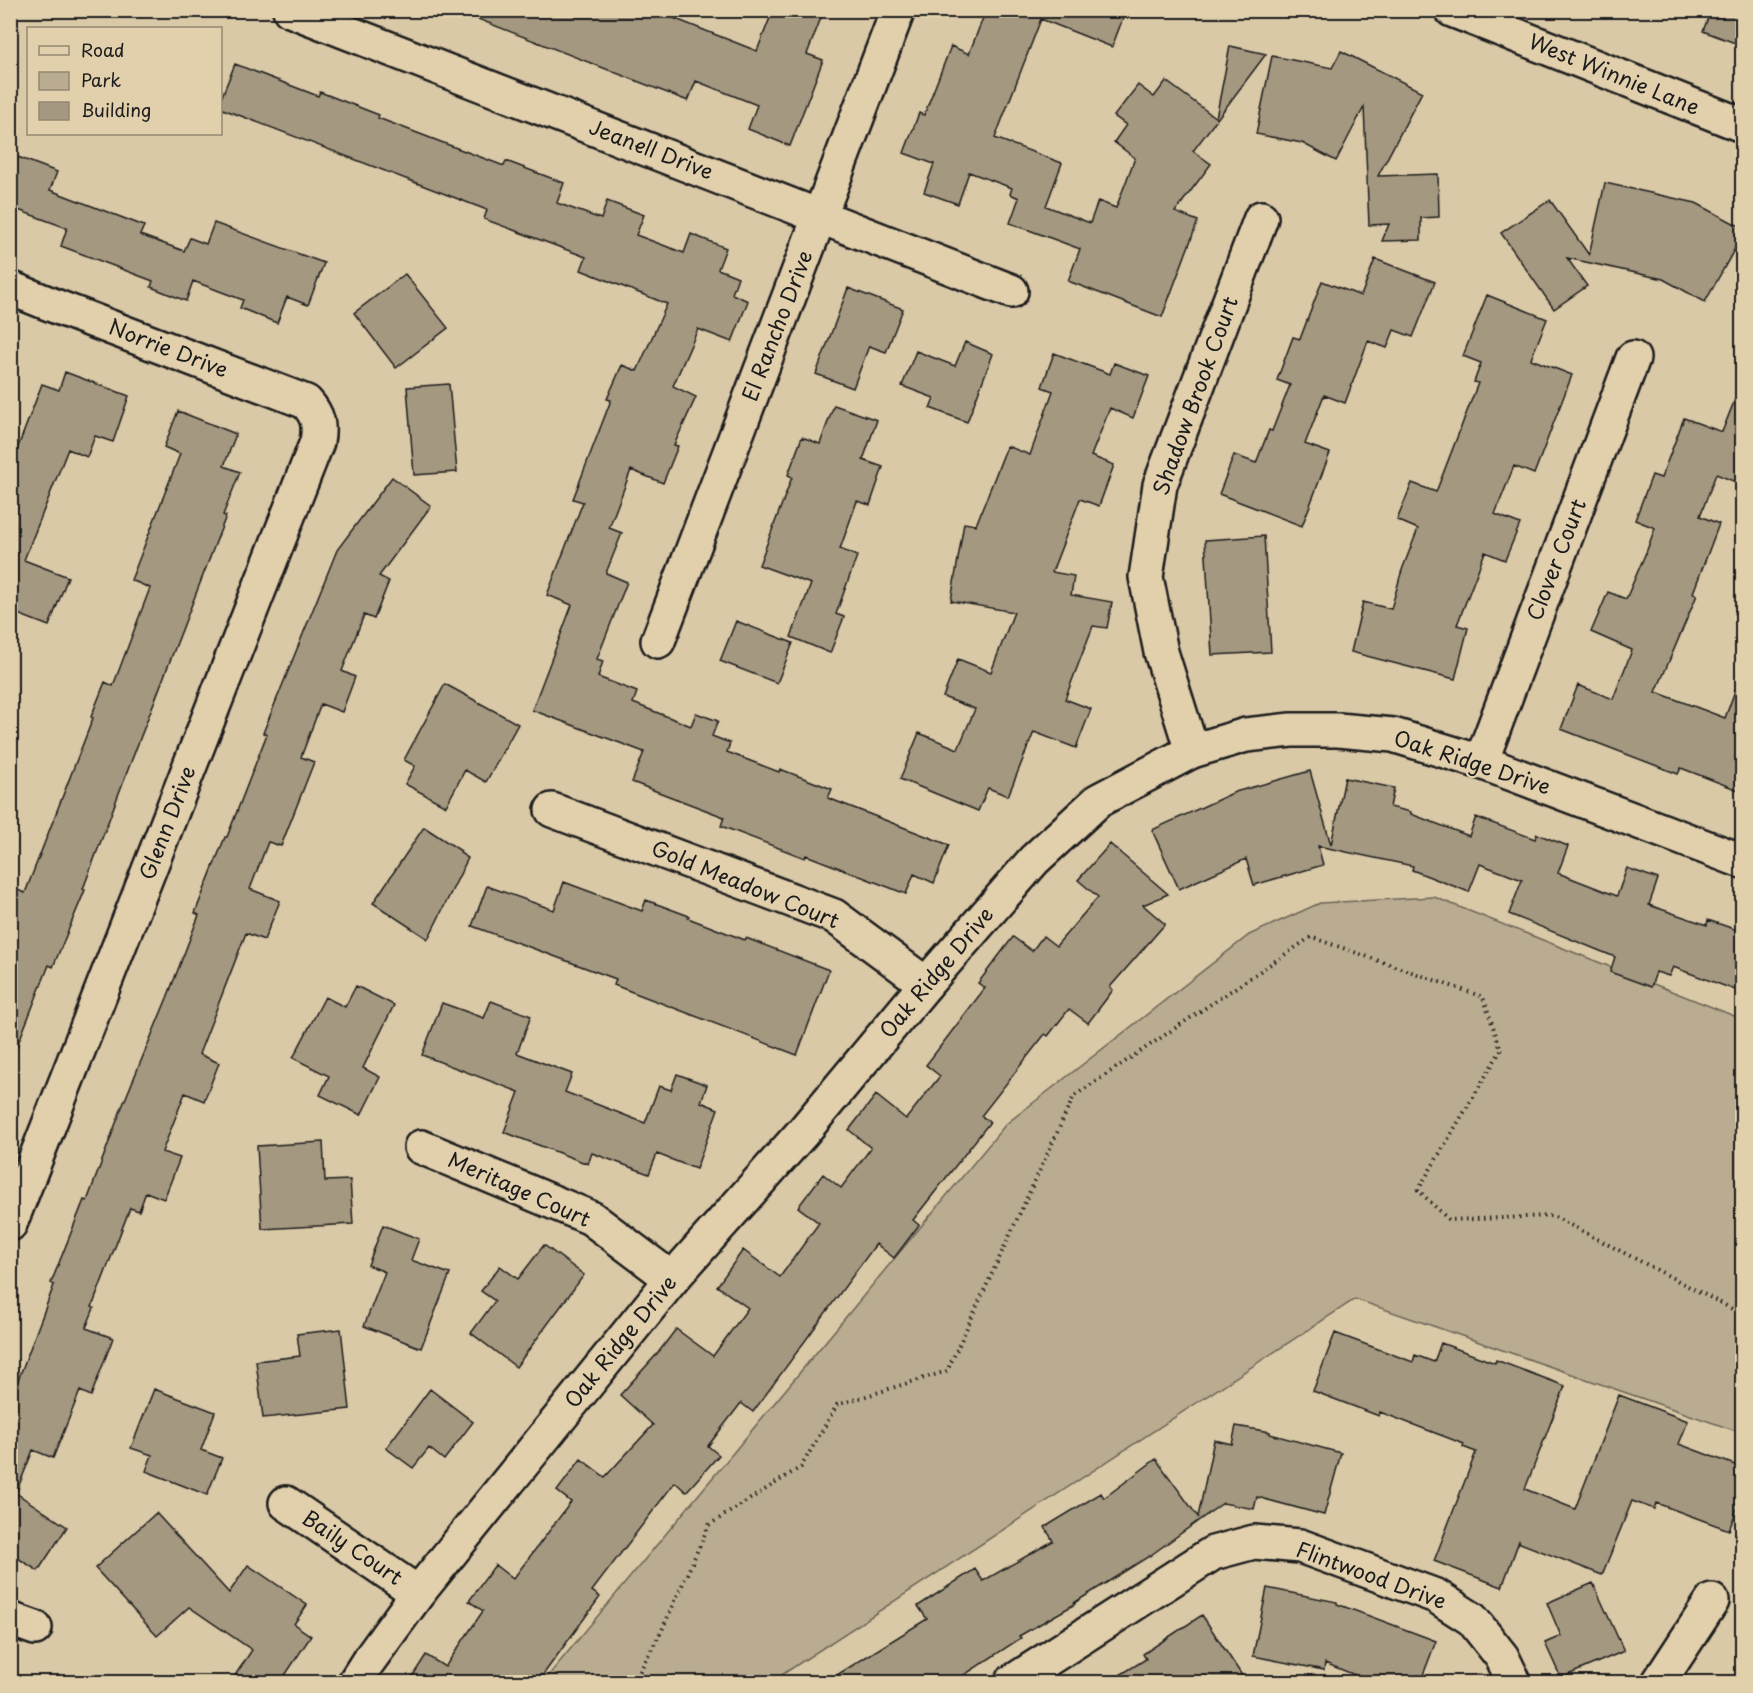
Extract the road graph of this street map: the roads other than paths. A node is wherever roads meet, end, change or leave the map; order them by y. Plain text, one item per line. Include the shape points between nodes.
1 (290, 10) edge
2 (898, 10) edge
3 (1452, 10) edge
4 (1743, 125) edge
5 (819, 215) junction
6 (1261, 218) dead end
7 (11, 288) edge
8 (1011, 291) dead end
9 (1633, 358) dead end
10 (318, 420) joint
11 (658, 641) dead end
12 (1192, 751) junction
13 (1481, 762) junction
14 (552, 810) dead end
15 (1743, 861) edge
16 (926, 984) junction
17 (421, 1147) dead end
18 (10, 1224) edge
19 (672, 1279) junction
20 (286, 1503) dead end
21 (418, 1593) junction
22 (1712, 1601) dead end
23 (355, 1683) edge
24 (1012, 1683) edge
25 (1514, 1683) edge
26 (1659, 1683) edge

1 - 5 street, Jeanell Drive
2 - 5 street, El Rancho Drive
3 - 4 street, West Winnie Lane
5 - 8 street, Jeanell Drive
5 - 11 street, El Rancho Drive
6 - 12 street, Shadow Brook Court via 1160,485 1146,577 1161,652
7 - 10 street, Norrie Drive via 306,402
9 - 13 street, Clover Court
10 - 18 street, Glenn Drive via 317,442
12 - 13 street, Oak Ridge Drive via 1246,735 1338,730 1393,735
12 - 16 street, Oak Ridge Drive via 1099,800 1034,860
13 - 15 street, Oak Ridge Drive
14 - 16 street, Gold Meadow Court via 834,916
16 - 19 street, Oak Ridge Drive via 803,1132
17 - 19 street, Meritage Court via 591,1218
19 - 21 street, Oak Ridge Drive
20 - 21 street, Baily Court
21 - 23 street, Oak Ridge Drive
22 - 26 street
24 - 25 street, Flintwood Drive via 1213,1553 1254,1542 1300,1546 1436,1596 1473,1619 1502,1657

